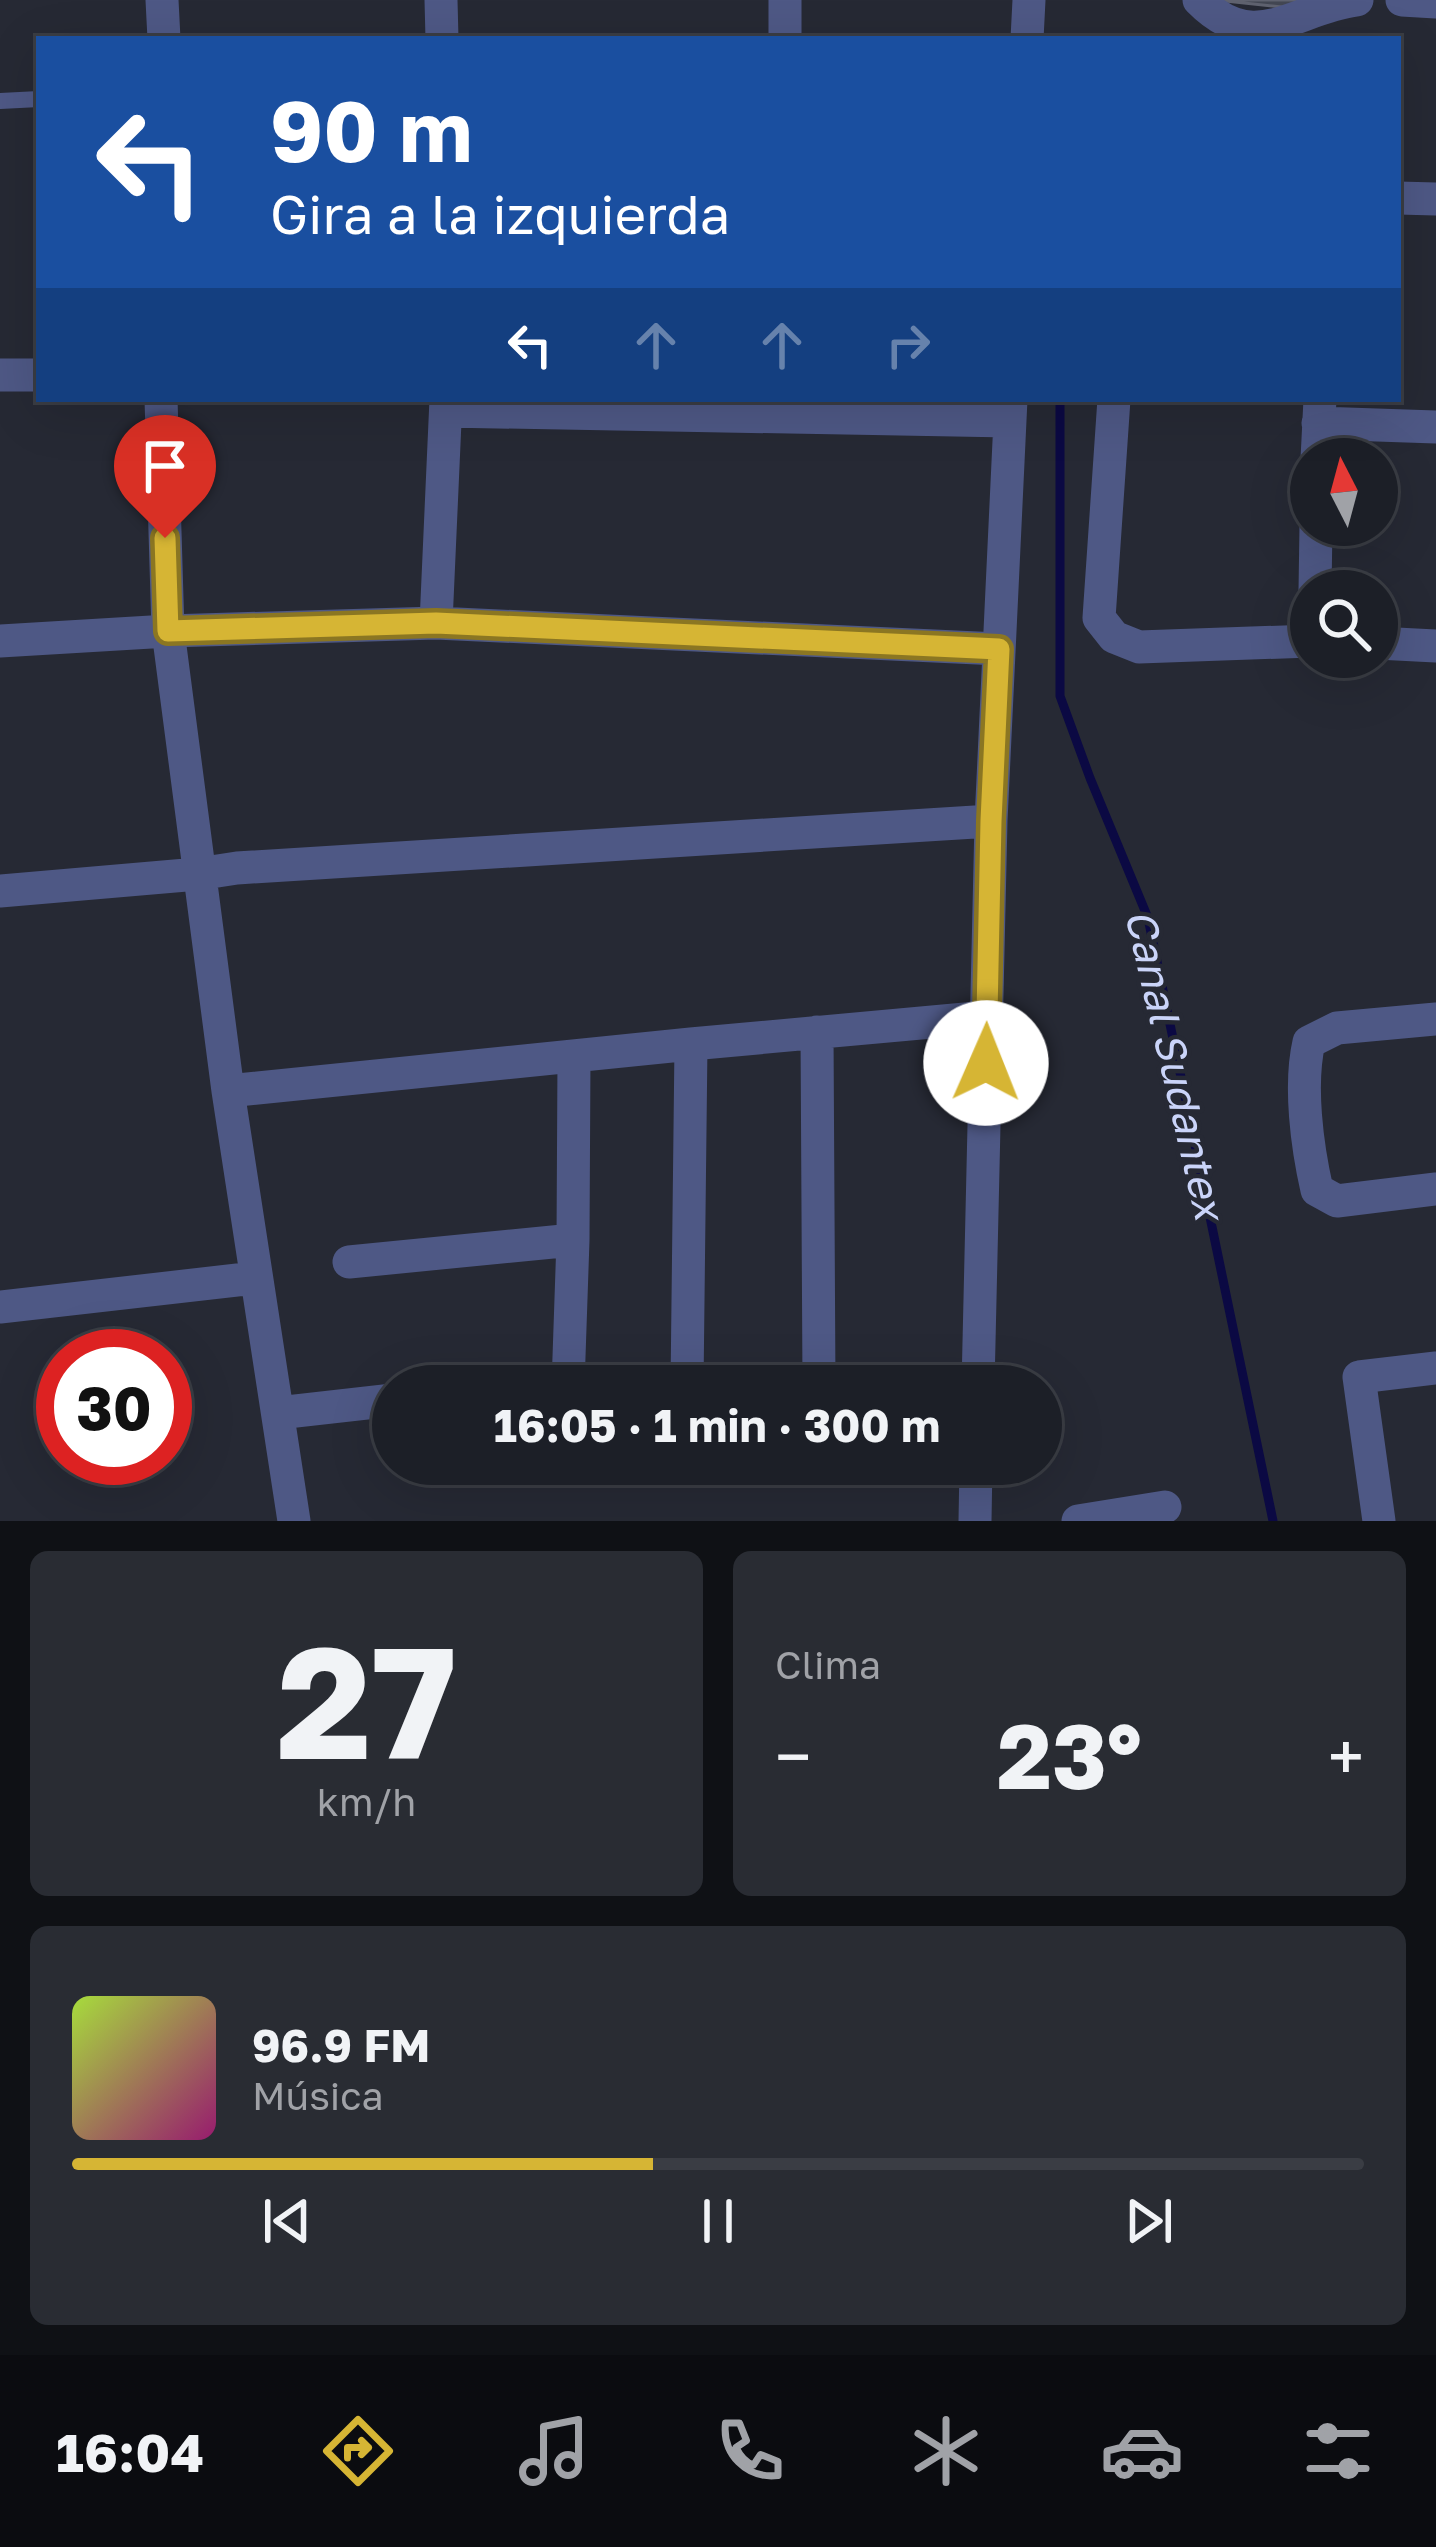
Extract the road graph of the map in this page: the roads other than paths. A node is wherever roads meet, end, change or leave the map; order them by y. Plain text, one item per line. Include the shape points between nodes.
1 (162, 0) edge
2 (441, 0) edge
3 (785, 0) edge
4 (1029, 0) edge
5 (1198, 0) edge
6 (1357, 0) edge
7 (1402, 0) edge
8 (1436, 2) edge
9 (164, 36) edge
10 (442, 36) edge
11 (785, 36) edge
12 (1027, 36) edge
13 (36, 99) edge
14 (0, 101) edge
15 (1401, 198) edge
16 (1436, 199) edge
17 (0, 375) edge
18 (36, 375) edge
19 (160, 402) edge
20 (1114, 402) edge
21 (446, 405) edge
22 (1010, 410) edge
23 (1319, 411) edge
24 (1436, 427) edge
25 (436, 623) junction
26 (168, 631) junction
27 (0, 641) edge
28 (1290, 642) edge
29 (1398, 645) edge
30 (1436, 646) edge
31 (999, 649) junction
32 (991, 821) junction
33 (198, 874) junction
34 (0, 891) edge
35 (987, 1017) junction
36 (1436, 1019) edge
37 (817, 1032) junction
38 (692, 1044) junction
39 (574, 1056) junction
40 (228, 1091) junction
41 (1436, 1190) edge
42 (573, 1240) junction
43 (349, 1262) dead end
44 (255, 1278) junction
45 (0, 1307) edge
46 (569, 1365) edge
47 (687, 1365) edge
48 (819, 1365) edge
49 (977, 1365) edge
50 (1436, 1368) edge
51 (372, 1402) edge
52 (278, 1413) junction
53 (976, 1485) edge
54 (1165, 1507) dead end
55 (294, 1521) edge
56 (975, 1521) edge
57 (1078, 1521) edge
58 (1379, 1521) edge

1 - 9 street
2 - 10 street
3 - 11 street
4 - 12 street
5 - 6 street via 1252,31
7 - 8 street
13 - 14 lane
15 - 16 street
17 - 18 street
19 - 26 street
20 - 28 street via 1099,618 1114,637 1139,646
21 - 22 street
21 - 25 street
22 - 31 street
23 - 24 street
25 - 26 street
25 - 31 street
26 - 27 street
26 - 33 street
29 - 30 street
31 - 32 street
32 - 33 street
32 - 35 street
33 - 34 street
33 - 40 street
35 - 37 street
35 - 49 street
36 - 41 street via 1337,1028 1309,1042 1303,1068 1317,1190 1337,1201
37 - 38 street
37 - 48 street
38 - 39 street
38 - 47 street
39 - 40 street
39 - 42 street
40 - 44 street
42 - 43 street
42 - 46 street
44 - 45 street
44 - 52 street
50 - 58 street via 1359,1377
51 - 52 street
52 - 55 street
53 - 56 street
54 - 57 street

